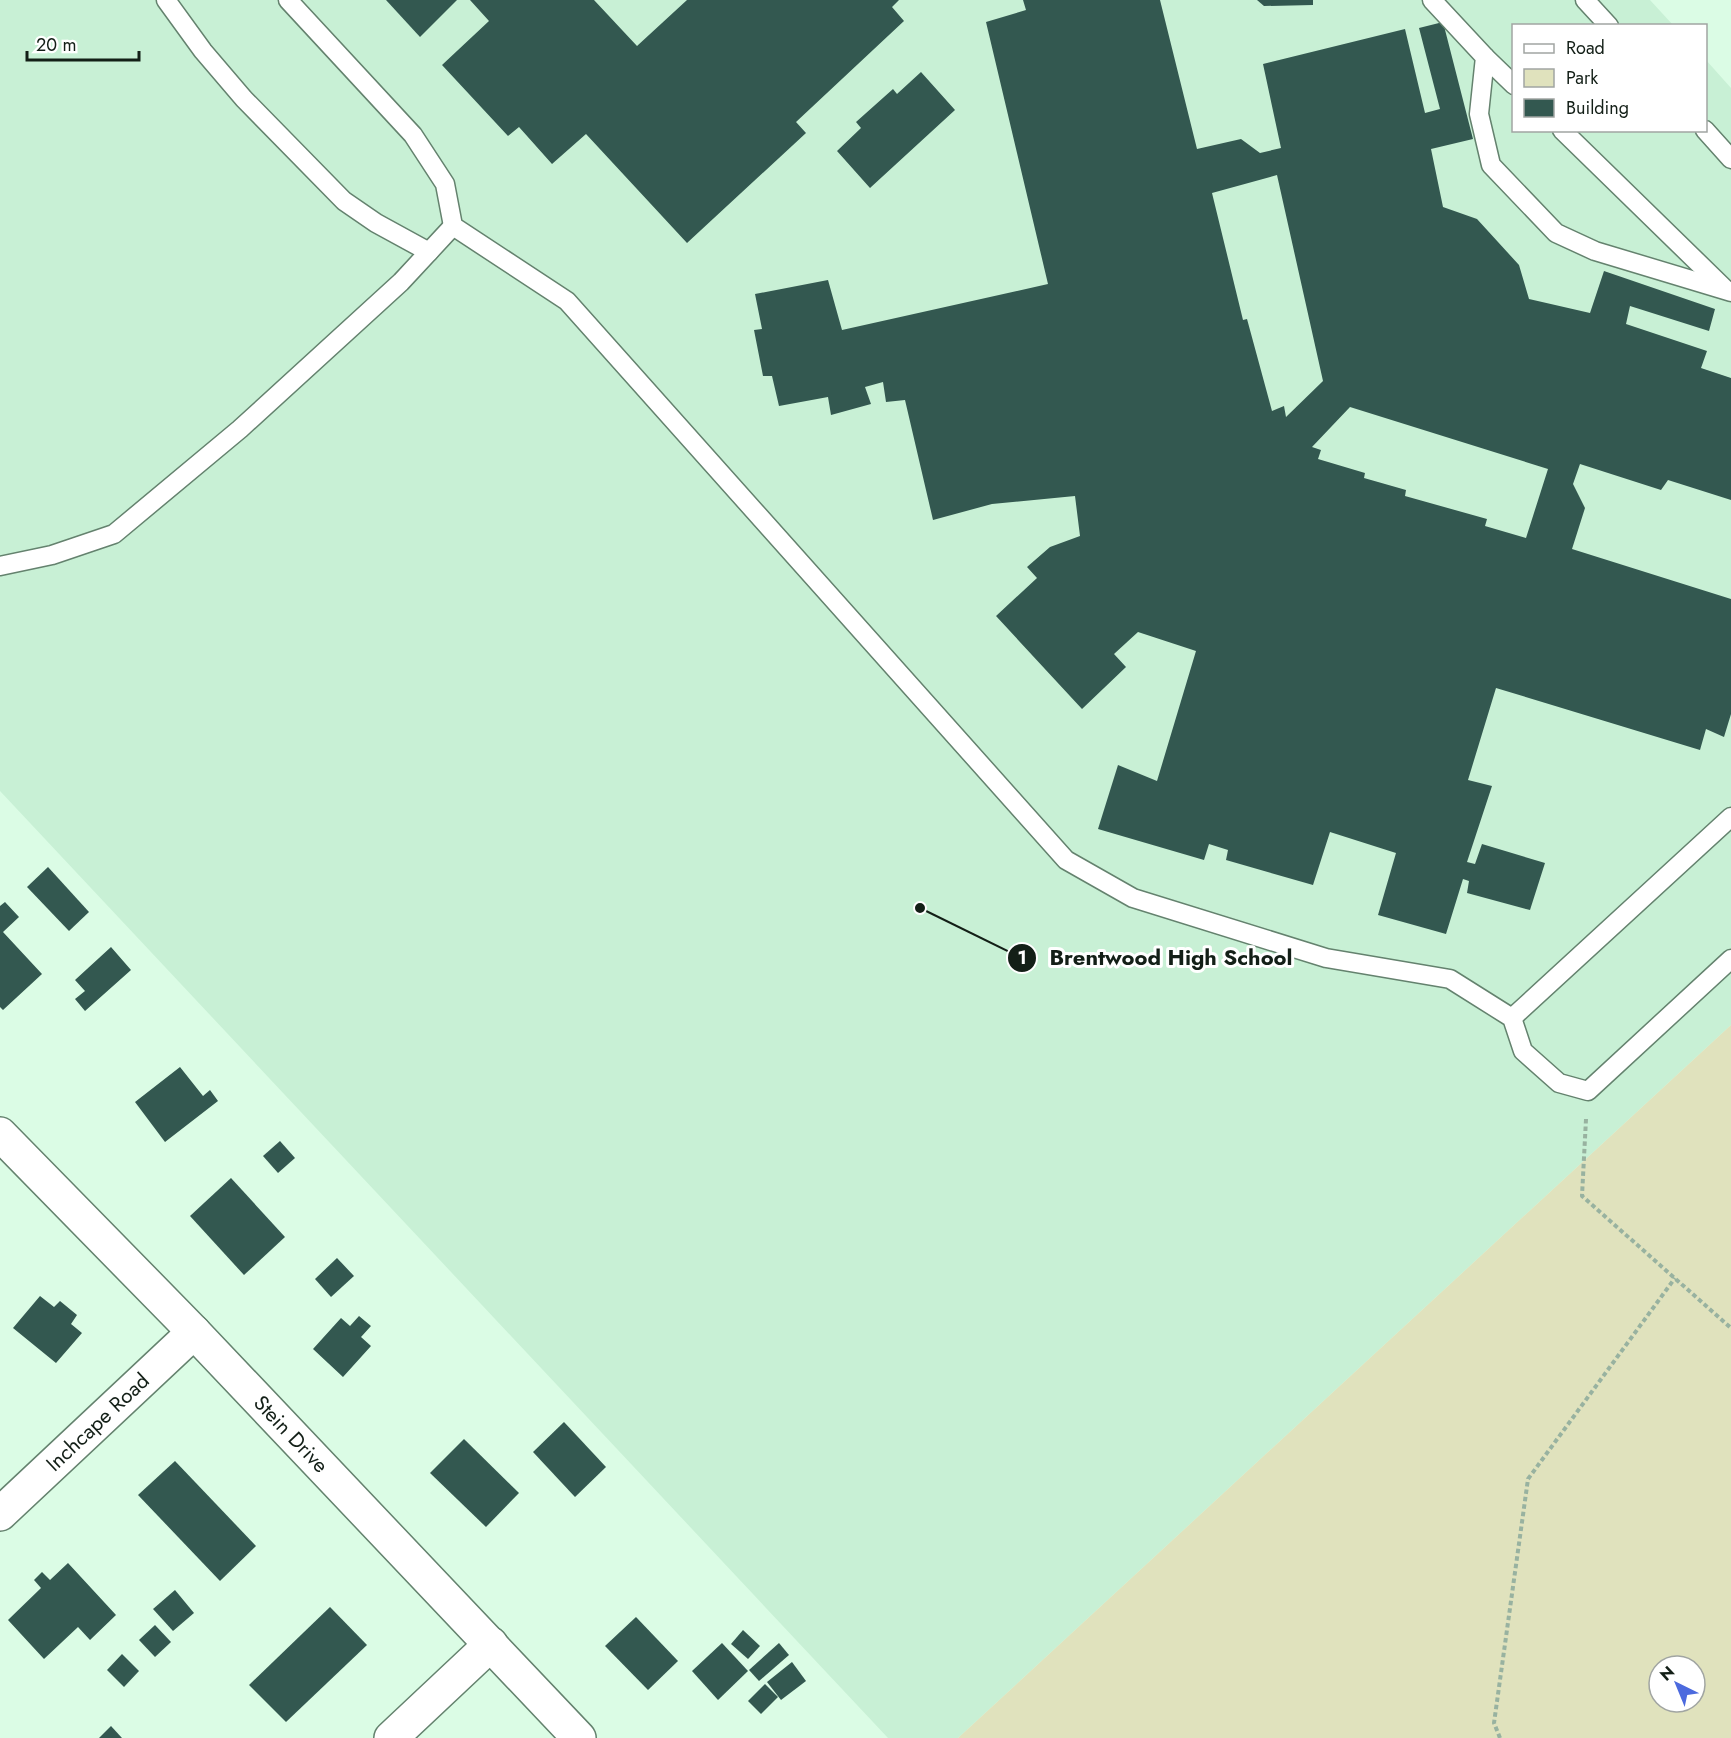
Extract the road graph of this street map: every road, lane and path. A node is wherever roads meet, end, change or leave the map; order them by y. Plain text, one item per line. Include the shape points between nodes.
1 (166, 0) edge
2 (288, 0) edge
3 (1432, 0) edge
4 (1585, 0) edge
5 (1607, 24) edge
6 (1485, 57) junction
7 (1512, 83) edge
8 (1564, 132) edge
9 (1707, 132) edge
10 (1731, 159) edge
11 (453, 226) junction
12 (429, 252) junction
13 (1730, 290) edge
14 (0, 566) edge
15 (1731, 817) edge
16 (1731, 959) edge
17 (1512, 1018) junction
18 (1588, 1092) junction
19 (0, 1134) edge
20 (1675, 1278) junction
21 (1731, 1328) edge
22 (194, 1332) junction
23 (0, 1514) edge
24 (491, 1644) junction
25 (391, 1738) edge
26 (579, 1738) edge
27 (1500, 1738) edge

1 - 12 lane via 244,99 344,201
2 - 11 lane via 412,135 445,184
3 - 6 lane
4 - 5 lane
6 - 7 lane
6 - 13 lane via 1479,114 1491,165 1556,233 1595,251
8 - 13 lane
9 - 10 lane
11 - 12 lane
11 - 17 lane via 567,301 1066,860 1144,902 1326,958 1450,979
12 - 14 lane via 240,429 114,534 52,555
15 - 17 lane
16 - 18 lane
17 - 18 lane via 1523,1051 1559,1083
18 - 20 path via 1582,1196
19 - 22 street, Stein Drive
20 - 21 path
20 - 27 path via 1528,1479 1494,1723
22 - 23 street, Inchcape Road
22 - 24 street, Stein Drive
24 - 25 street
24 - 26 street, Stein Drive

